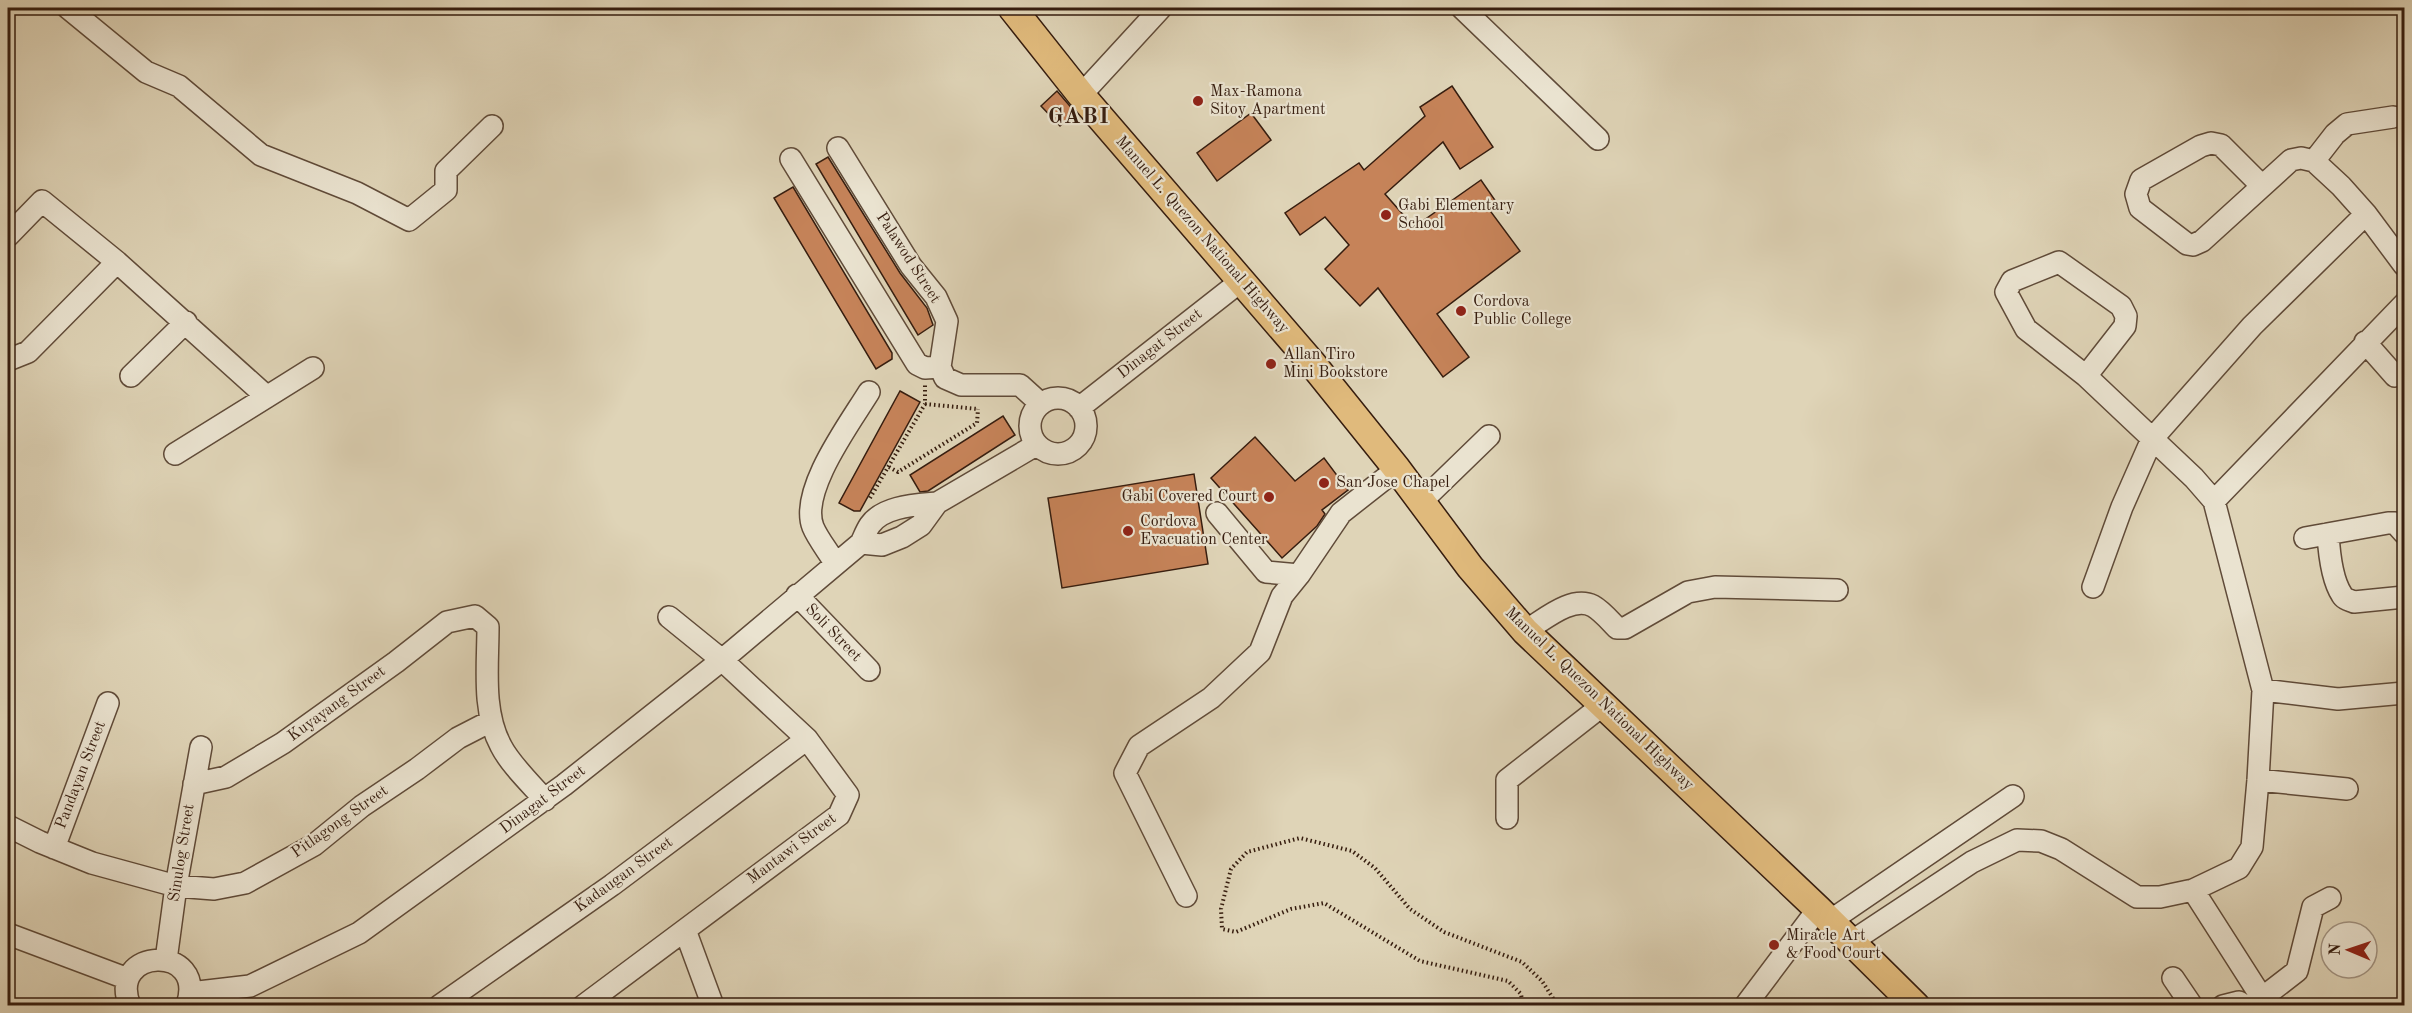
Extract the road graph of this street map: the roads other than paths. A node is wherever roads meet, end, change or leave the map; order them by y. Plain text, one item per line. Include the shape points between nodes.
1 (68, 8) edge
2 (1012, 8) edge
3 (1161, 8) edge
4 (1462, 8) edge
5 (1081, 95) junction
6 (2393, 117) dead end
7 (492, 126) dead end
8 (1598, 139) dead end
9 (838, 148) dead end
10 (791, 159) dead end
11 (2314, 161) junction
12 (2261, 185) junction
13 (2366, 214) junction
14 (8, 236) edge
15 (117, 262) junction
16 (2404, 265) edge
17 (1241, 281) junction
18 (2404, 304) edge
19 (186, 322) junction
20 (2365, 342) junction
21 (8, 360) edge
22 (313, 368) dead end
23 (933, 368) junction
24 (131, 376) dead end
25 (2086, 376) junction
26 (2395, 376) dead end
27 (869, 392) dead end
28 (266, 396) junction
29 (1041, 404) junction
30 (1079, 408) junction
31 (1490, 436) dead end
32 (2152, 439) junction
33 (1036, 445) junction
34 (175, 454) dead end
35 (1397, 469) junction
36 (1422, 501) junction
37 (2214, 501) junction
38 (937, 503) junction
39 (1217, 513) dead end
40 (2404, 533) edge
41 (2328, 534) junction
42 (2305, 538) dead end
43 (861, 543) junction
44 (835, 563) junction
45 (1299, 575) junction
46 (2093, 587) dead end
47 (1837, 590) dead end
48 (797, 595) junction
49 (2404, 597) edge
50 (669, 617) dead end
51 (1525, 631) junction
52 (722, 660) junction
53 (869, 670) dead end
54 (2263, 690) junction
55 (2404, 693) edge
56 (108, 703) dead end
57 (1603, 705) junction
58 (491, 721) junction
59 (807, 739) junction
60 (201, 747) dead end
61 (2258, 780) junction
62 (194, 784) junction
63 (2347, 789) dead end
64 (2013, 796) dead end
65 (544, 800) junction
66 (1507, 818) dead end
67 (8, 825) edge
68 (54, 848) junction
69 (176, 886) junction
70 (2193, 890) junction
71 (1186, 896) dead end
72 (2330, 898) dead end
73 (1824, 915) junction
74 (685, 930) junction
75 (8, 934) edge
76 (1851, 942) junction
77 (166, 960) junction
78 (2173, 978) dead end
79 (128, 979) junction
80 (188, 999) edge
81 (2255, 1003) edge
82 (130, 1005) edge
83 (439, 1005) edge
84 (583, 1005) edge
85 (713, 1005) edge
86 (1745, 1005) edge
87 (1917, 1005) edge
88 (2192, 1005) edge
89 (2223, 1005) edge

1 - 7 street via 146,72 179,86 261,154 357,193 409,220 446,190 446,171
2 - 5 main road, Manuel L. Quezon National Highway
3 - 5 street
4 - 8 street
5 - 17 main road, Manuel L. Quezon National Highway
6 - 11 street via 2348,124 2334,134
9 - 23 street, Palawod Street via 911,266 936,297 947,321
10 - 23 street via 917,364
11 - 12 street via 2290,160
11 - 13 street
12 - 12 street via 2221,145 2211,143 2141,180 2136,194 2140,208 2193,245
13 - 16 street
13 - 32 street via 2252,326
14 - 15 street via 42,201
15 - 19 street
15 - 21 street via 28,352
17 - 30 street, Dinagat Street
17 - 35 main road, Manuel L. Quezon National Highway
18 - 20 street
19 - 24 street
19 - 28 street
20 - 26 street
20 - 37 street
22 - 28 street
23 - 29 street via 961,385 1020,385
25 - 25 street via 2026,329 2006,292 2012,280 2059,262 2121,306 2125,326
25 - 32 street
27 - 44 street via 829,460 811,507 813,526
28 - 34 street
29 - 30 street via 1058,398 1072,401
29 - 33 street via 1030,420
30 - 33 street via 1085,430 1076,447 1058,454
31 - 36 street
32 - 37 street
32 - 46 street
33 - 38 street, Dinagat Street
35 - 36 main road, Manuel L. Quezon National Highway
35 - 45 street via 1341,513
36 - 51 main road, Manuel L. Quezon National Highway via 1470,567
37 - 54 street
38 - 43 street, Dinagat Street via 921,525 895,541 882,545
38 - 43 street, Dinagat Street via 912,505 884,515 871,523
39 - 45 street via 1266,572
40 - 41 street via 2388,523
41 - 42 street
41 - 49 street via 2329,553 2346,599 2354,602
43 - 44 street, Dinagat Street
44 - 48 street, Dinagat Street
45 - 71 street via 1282,596 1260,652 1210,698 1139,746 1125,773
47 - 51 street via 1715,587 1688,592 1625,628 1617,628 1585,603 1570,605
48 - 52 street, Dinagat Street
48 - 53 street, Soli Street
50 - 52 street, Mantawi Street
51 - 57 main road, Manuel L. Quezon National Highway
52 - 59 street, Mantawi Street
52 - 65 street, Dinagat Street
54 - 55 street via 2338,699
54 - 61 street
56 - 68 street, Pandayan Street
57 - 66 street via 1507,780
57 - 73 main road, Manuel L. Quezon National Highway
58 - 62 street, Kuyayang Street via 488,627 475,616 447,622 283,743 226,777
58 - 65 street via 501,747
58 - 69 street, Pitlagong Street via 458,738 314,844 245,883 214,889
59 - 74 street, Mantawi Street via 848,795 839,815
59 - 83 street, Kadaugan Street via 612,885
60 - 62 street, Sinulog Street
61 - 63 street
61 - 70 street via 2252,847 2239,868
62 - 69 street, Sinulog Street
64 - 73 street
65 - 80 street, Dinagat Street via 359,933 250,986
67 - 68 street, Pitlagong Street
68 - 69 street, Pitlagong Street via 92,863
69 - 77 street, Sinulog Street
70 - 76 street via 2137,897 2061,849 2041,841 2017,840 1972,862
70 - 81 street
72 - 81 street via 2313,907 2297,971
73 - 76 main road, Manuel L. Quezon National Highway
73 - 86 street
74 - 84 street, Mantawi Street
74 - 85 street
75 - 79 street
76 - 87 main road, Manuel L. Quezon National Highway
77 - 79 street via 140,964
77 - 80 street via 184,972 189,982
78 - 88 street
79 - 82 street
81 - 89 street

